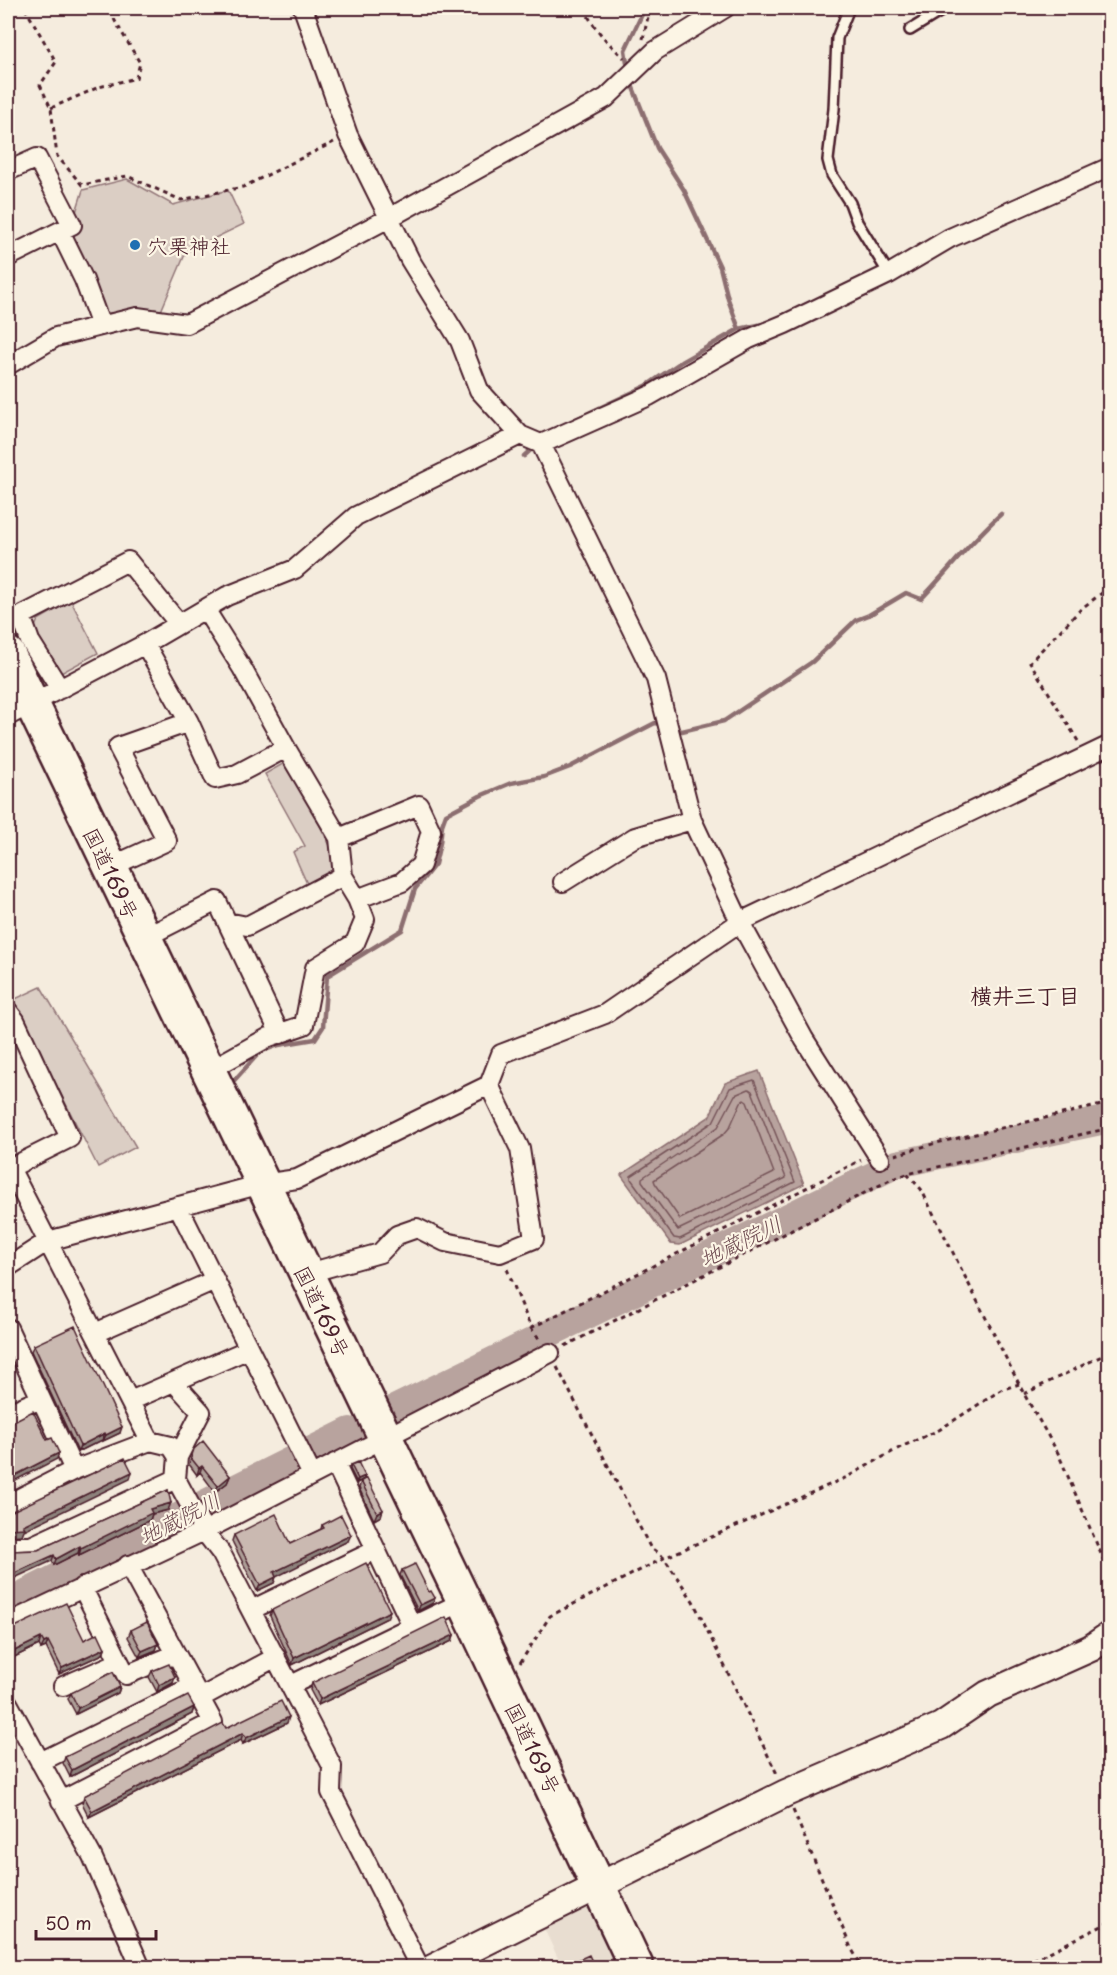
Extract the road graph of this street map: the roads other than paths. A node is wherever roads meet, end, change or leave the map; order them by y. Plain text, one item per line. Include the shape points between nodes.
1 (303, 8) edge
2 (725, 8) edge
3 (849, 8) edge
4 (946, 8) edge
5 (910, 30) dead end
6 (1110, 167) edge
7 (8, 171) edge
8 (389, 218) junction
9 (60, 231) junction
10 (8, 257) edge
11 (886, 270) junction
12 (101, 326) junction
13 (8, 365) edge
14 (520, 435) junction
15 (541, 444) junction
16 (205, 609) junction
17 (178, 624) junction
18 (145, 644) junction
19 (8, 654) edge
20 (60, 689) junction
21 (20, 710) edge
22 (189, 722) junction
23 (1110, 745) edge
24 (286, 748) junction
25 (692, 820) junction
26 (339, 838) junction
27 (110, 867) junction
28 (343, 876) junction
29 (563, 882) dead end
30 (357, 899) junction
31 (227, 922) junction
32 (740, 922) junction
33 (144, 938) junction
34 (8, 1011) edge
35 (280, 1034) junction
36 (208, 1071) junction
37 (489, 1085) junction
38 (881, 1162) road end
39 (8, 1166) edge
40 (262, 1184) junction
41 (178, 1206) junction
42 (48, 1241) junction
43 (8, 1267) edge
44 (305, 1274) junction
45 (215, 1280) junction
46 (8, 1328) edge
47 (95, 1333) junction
48 (249, 1349) junction
49 (550, 1353) road end
50 (174, 1382) junction
51 (41, 1399) junction
52 (130, 1401) junction
53 (8, 1413) edge
54 (384, 1438) junction
55 (150, 1441) junction
56 (178, 1457) junction
57 (305, 1462) junction
58 (335, 1463) junction
59 (74, 1470) junction
60 (176, 1479) junction
61 (8, 1504) edge
62 (197, 1518) junction
63 (8, 1546) edge
64 (376, 1550) junction
65 (128, 1565) junction
66 (82, 1587) junction
67 (464, 1601) junction
68 (251, 1610) junction
69 (8, 1623) edge
70 (412, 1626) junction
71 (1110, 1635) edge
72 (176, 1654) junction
73 (276, 1657) junction
74 (119, 1662) junction
75 (291, 1685) junction
76 (63, 1686) dead end
77 (197, 1692) junction
78 (8, 1703) edge
79 (40, 1762) junction
80 (61, 1801) junction
81 (601, 1887) junction
82 (141, 1968) edge
83 (420, 1968) edge
84 (433, 1968) edge
85 (637, 1968) edge

1 - 8 street via 348,135
2 - 8 street via 655,51 606,99
3 - 11 lane via 837,38 828,160 832,175
4 - 5 lane
6 - 11 street
7 - 9 street via 37,158 72,225
8 - 12 street via 187,324 137,317
8 - 14 street via 460,341 479,390
9 - 10 street
9 - 12 street
11 - 15 street via 749,339 649,396
12 - 13 street via 56,337
14 - 15 street
14 - 16 street via 356,516 295,568
15 - 25 street via 656,679
16 - 17 street
16 - 24 street
17 - 18 street
17 - 20 street via 128,561 21,616 30,641
18 - 20 street
18 - 22 street
19 - 21 highway, 国道169号
20 - 21 street
21 - 27 highway, 国道169号
22 - 24 street via 215,779 237,774
22 - 27 street via 118,747 168,840
23 - 32 street
24 - 26 street
25 - 29 street via 635,837
25 - 32 street
26 - 28 street
26 - 30 street via 419,805 431,831 421,865 402,882
27 - 33 highway, 国道169号
28 - 30 street
28 - 31 street via 247,926
30 - 35 street via 365,919 355,943 315,968 304,1025
31 - 33 street via 217,901
31 - 35 street
32 - 37 street via 605,1014 501,1054
32 - 38 street via 804,1039
33 - 36 highway, 国道169号
34 - 39 street via 70,1137
35 - 36 street
36 - 40 highway, 国道169号
37 - 40 street via 297,1179
37 - 44 street via 520,1149 534,1239 500,1253 445,1242 417,1228 397,1234 380,1253
39 - 42 street
40 - 41 street
40 - 44 highway, 国道169号
41 - 42 street
41 - 45 street
42 - 43 street
42 - 47 street
44 - 54 highway, 国道169号
45 - 47 street
45 - 48 street
46 - 51 street
47 - 52 street
48 - 50 street
48 - 57 street
49 - 54 street
50 - 52 street
50 - 56 street via 201,1412
51 - 53 street
51 - 59 street
52 - 55 street
54 - 58 street
54 - 67 highway, 国道169号
55 - 56 street via 171,1446
55 - 59 street
56 - 60 street
57 - 58 street
57 - 62 street
58 - 64 street
59 - 61 street
60 - 62 street
60 - 63 street via 31,1546
62 - 65 street
62 - 68 street
64 - 68 street
64 - 70 street
65 - 66 street
65 - 72 street
66 - 69 street
66 - 74 street
67 - 70 street
67 - 81 highway, 国道169号
68 - 73 street
70 - 75 street
71 - 81 street via 988,1694 941,1726 786,1793
72 - 74 street via 126,1675
72 - 77 street
73 - 75 street
73 - 77 street
74 - 76 street
75 - 83 street via 332,1766 331,1792
77 - 79 street
77 - 80 street via 213,1722
78 - 79 street
79 - 80 street
80 - 82 street via 92,1856
81 - 84 street
81 - 85 highway, 国道169号

